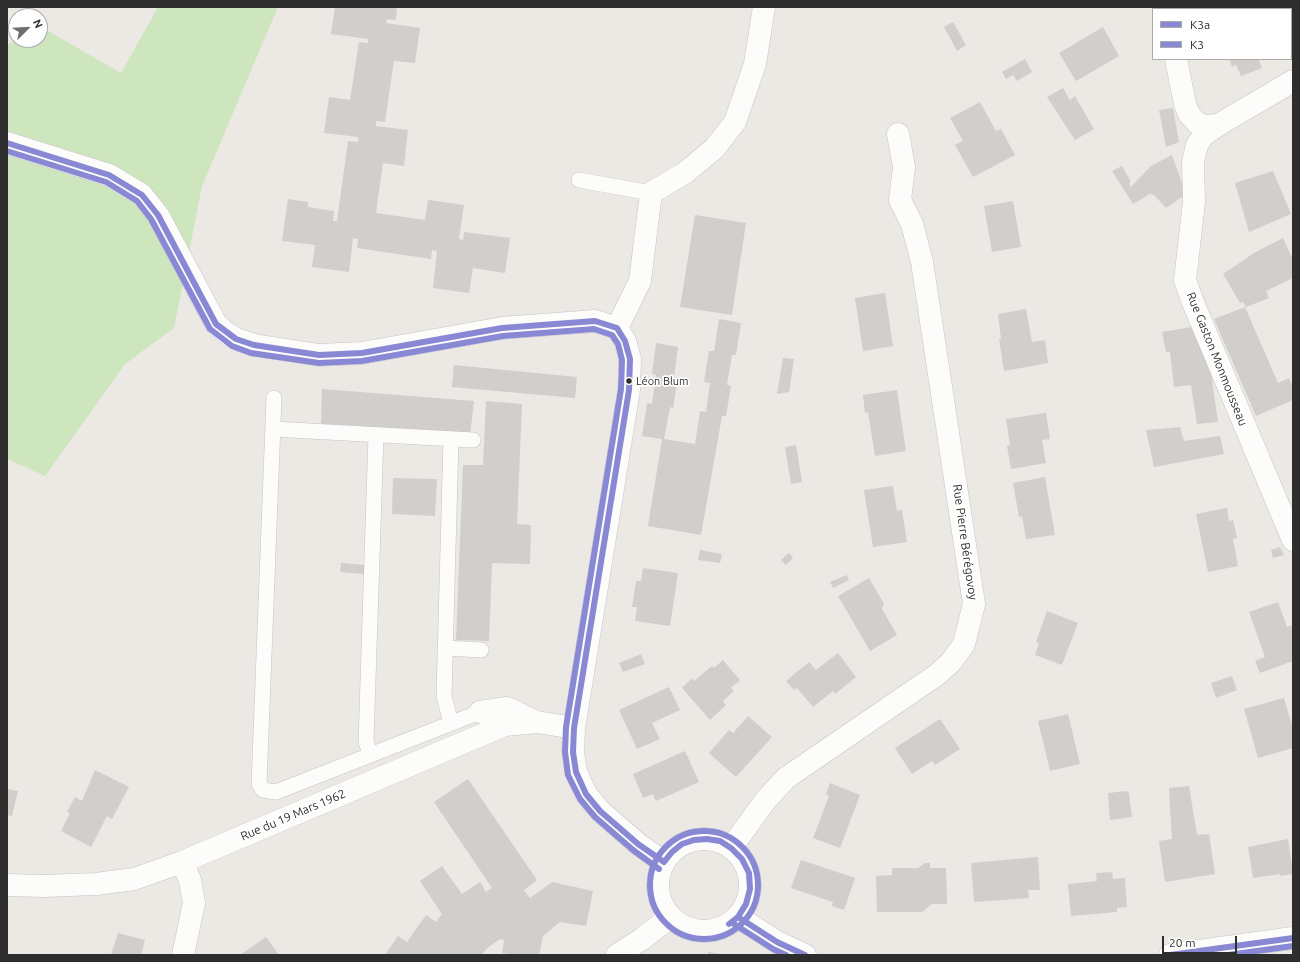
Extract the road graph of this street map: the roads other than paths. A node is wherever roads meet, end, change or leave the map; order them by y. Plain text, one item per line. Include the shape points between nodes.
1 (764, 7) edge
2 (1176, 60) edge
3 (1293, 82) edge
4 (1218, 125) junction
5 (898, 134) dead end
6 (7, 143) edge
7 (579, 180) dead end
8 (651, 194) junction
9 (617, 328) junction
10 (274, 398) dead end
11 (273, 429) junction
12 (376, 435) junction
13 (451, 439) junction
14 (473, 440) dead end
15 (1293, 540) edge
16 (445, 648) junction
17 (481, 650) dead end
18 (480, 712) joint
19 (537, 722) junction
20 (451, 723) junction
21 (574, 728) junction
22 (371, 755) junction
23 (731, 848) junction
24 (182, 862) junction
25 (664, 862) junction
26 (7, 885) edge
27 (670, 916) junction
28 (738, 917) junction
29 (1293, 938) edge
30 (183, 955) edge
31 (617, 955) edge
32 (805, 955) edge
33 (1170, 955) edge

1 - 8 street via 754,64 735,122 714,149 686,172
2 - 4 street via 1189,114 1205,126
3 - 4 street, Rue Gaston Monmousseau
4 - 15 street, Rue Gaston Monmousseau via 1203,136 1197,145 1193,162 1194,202 1186,280 1192,300
5 - 23 street, Rue Pierre Bérégovoy via 904,167 900,200 912,224 922,262 974,604 964,644 951,662 938,674 786,778 765,801
6 - 9 street via 110,175 142,195 158,215 216,324 236,339 254,345 326,355 362,353 502,328 594,321
7 - 8 lane
8 - 9 street via 640,281
9 - 21 street via 625,341 630,359 629,390
10 - 11 lane
11 - 12 lane
11 - 22 lane via 259,784 263,790 276,792
12 - 13 lane
12 - 22 lane via 366,742
13 - 14 lane
13 - 16 lane
16 - 17 lane
16 - 20 lane via 444,696
18 - 19 street via 507,708
18 - 20 lane
19 - 21 street, Rue du 19 Mars 1962
19 - 24 street, Rue du 19 Mars 1962 via 505,725
20 - 22 lane
21 - 25 street via 573,752 576,772 586,794 619,829
23 - 25 street via 720,841 694,840 682,844
23 - 28 street via 742,859 749,873 750,889 746,904
24 - 26 street, Rue du 19 Mars 1962 via 134,879 119,881 44,886
24 - 30 street via 190,880 194,903
25 - 27 street via 658,884 663,907
27 - 28 street via 688,929 709,931 720,929
27 - 31 street
28 - 32 street via 778,942
29 - 33 street

